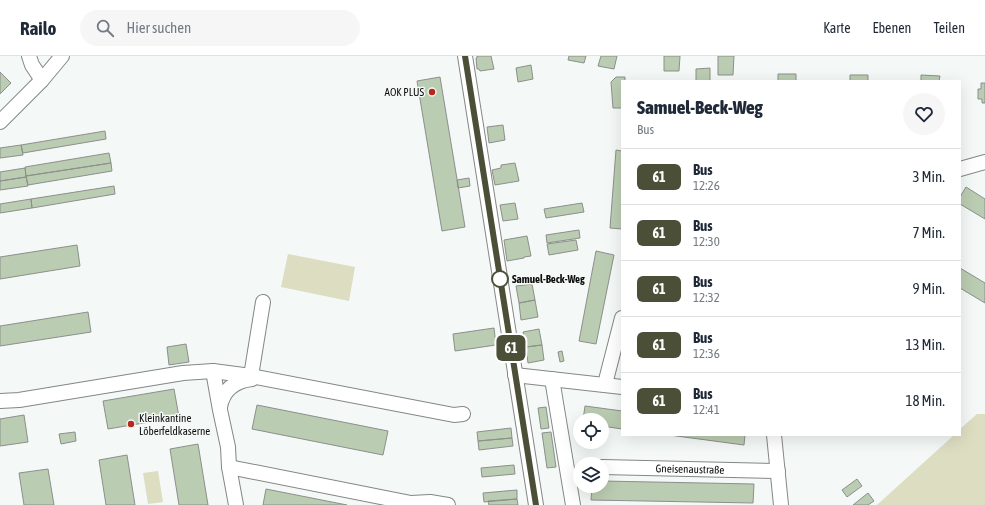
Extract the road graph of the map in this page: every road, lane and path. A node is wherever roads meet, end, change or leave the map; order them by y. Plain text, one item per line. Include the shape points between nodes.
1 (29, 56) edge
2 (62, 56) edge
3 (465, 56) edge
4 (42, 80) junction
5 (0, 122) edge
6 (985, 162) edge
7 (961, 169) edge
8 (264, 302) dead end
9 (621, 322) edge
10 (213, 371) junction
11 (515, 375) junction
12 (256, 377) junction
13 (552, 379) junction
14 (605, 384) junction
15 (621, 386) edge
16 (0, 401) edge
17 (220, 410) junction
18 (463, 414) dead end
19 (774, 436) edge
20 (229, 467) junction
21 (573, 467) edge
22 (609, 467) edge
23 (778, 471) junction
24 (573, 493) edge
25 (236, 505) edge
26 (448, 505) edge
27 (536, 505) edge
28 (573, 505) edge
29 (781, 505) edge

1 - 4 street
2 - 4 street
3 - 11 street
4 - 5 street
6 - 7 street
8 - 12 street
9 - 14 street
10 - 12 street
10 - 16 street
10 - 17 street
11 - 13 street
11 - 27 street
12 - 17 street via 230,387 221,400
12 - 18 street via 454,415
13 - 14 street
13 - 21 street
14 - 15 street
17 - 20 street via 228,447
19 - 23 street
20 - 25 street
20 - 26 street via 411,503 430,502
22 - 23 street, Gneisenaustraße
23 - 29 street
24 - 28 street

